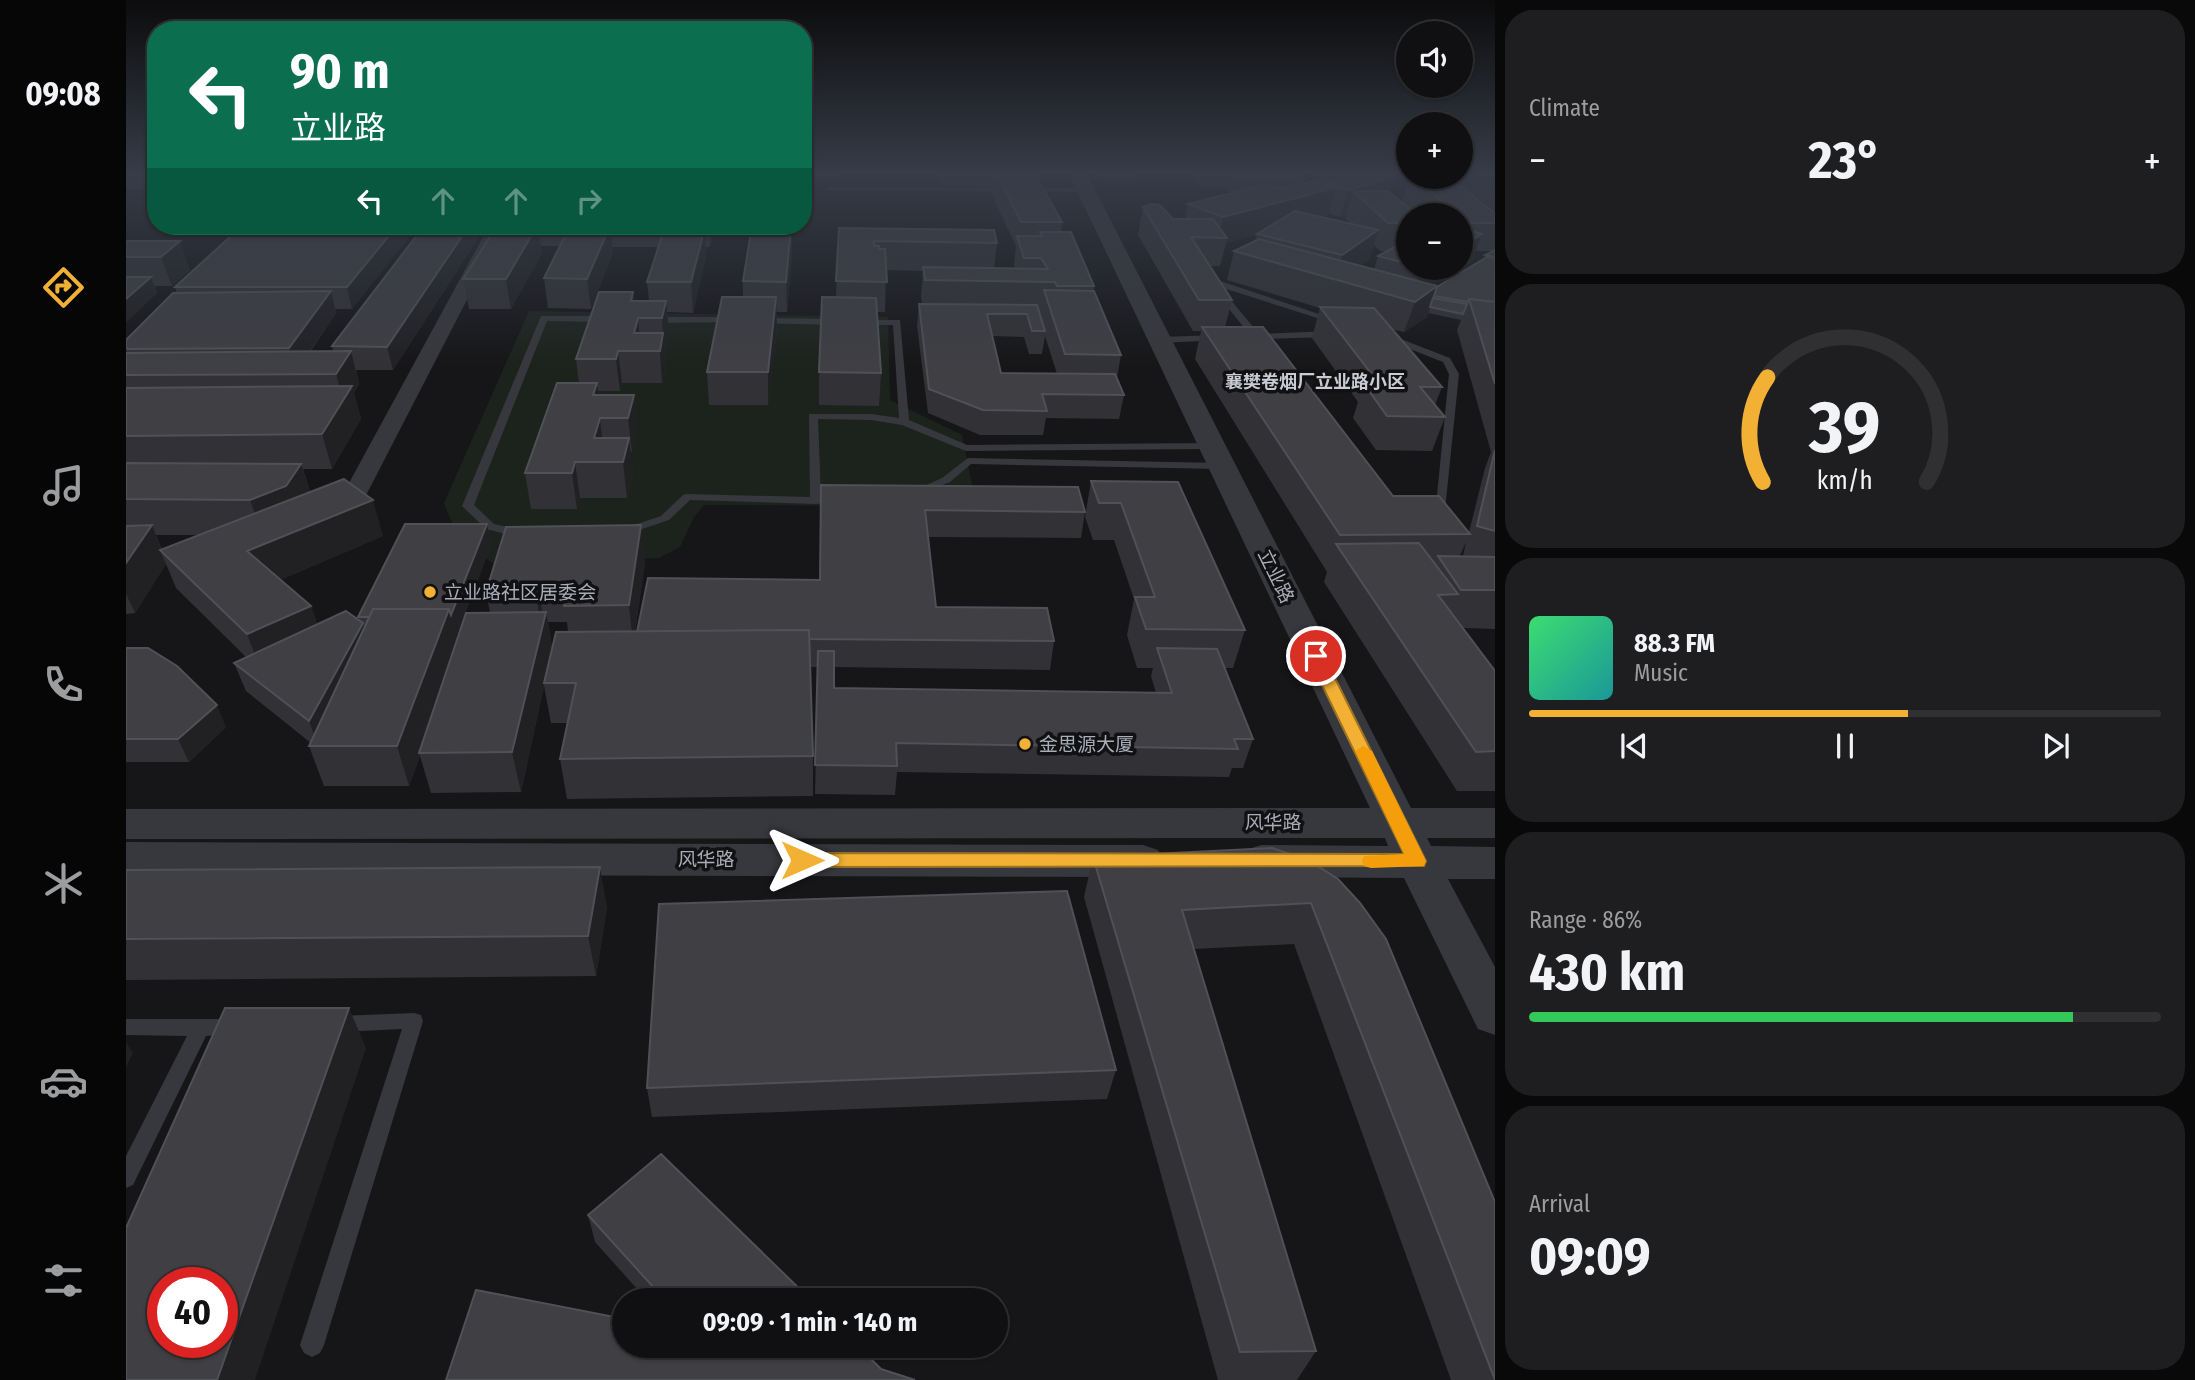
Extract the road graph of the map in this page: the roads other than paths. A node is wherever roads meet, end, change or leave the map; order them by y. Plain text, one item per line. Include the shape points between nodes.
1 (490, 238) edge
2 (1110, 238) edge
3 (625, 319) edge
4 (639, 320) edge
5 (1344, 323) edge
6 (1337, 334) edge
7 (1376, 334) edge
8 (1243, 337) edge
9 (1257, 337) junction
10 (1229, 338) edge
11 (1160, 340) junction
12 (1265, 348) edge
13 (904, 422) junction
14 (1217, 456) junction
15 (909, 492) edge
16 (816, 500) junction
17 (836, 500) edge
18 (349, 505) edge
19 (1413, 509) edge
20 (614, 533) edge
21 (528, 535) edge
22 (1398, 822) junction
23 (1495, 823) edge
24 (126, 824) edge
25 (1417, 861) junction
26 (1495, 863) edge
27 (144, 866) edge
28 (1495, 1014) edge
29 (320, 1024) edge
30 (126, 1027) edge
31 (253, 1027) edge
32 (200, 1028) junction
33 (126, 1178) edge
34 (312, 1345) dead end

1 - 18 street
2 - 11 street, 立业路
3 - 21 lane via 544,318 468,506 490,527
4 - 13 lane via 897,322
5 - 9 lane via 1211,281
6 - 9 lane
7 - 19 lane via 1447,360 1454,374 1441,508
8 - 9 lane
9 - 12 lane
10 - 11 lane
11 - 14 street, 立业路
13 - 14 lane via 966,448
13 - 16 lane via 813,416
14 - 15 lane via 968,461 956,475 930,489
14 - 22 street, 立业路
16 - 17 lane
16 - 20 lane via 687,497 665,518
22 - 23 street, 风华路
22 - 24 street, 风华路
22 - 25 street, 立业路
25 - 26 street, 风华路
25 - 27 street, 风华路
25 - 28 street, 立业路
29 - 34 lane via 414,1021
30 - 32 lane
31 - 32 lane
32 - 33 lane

